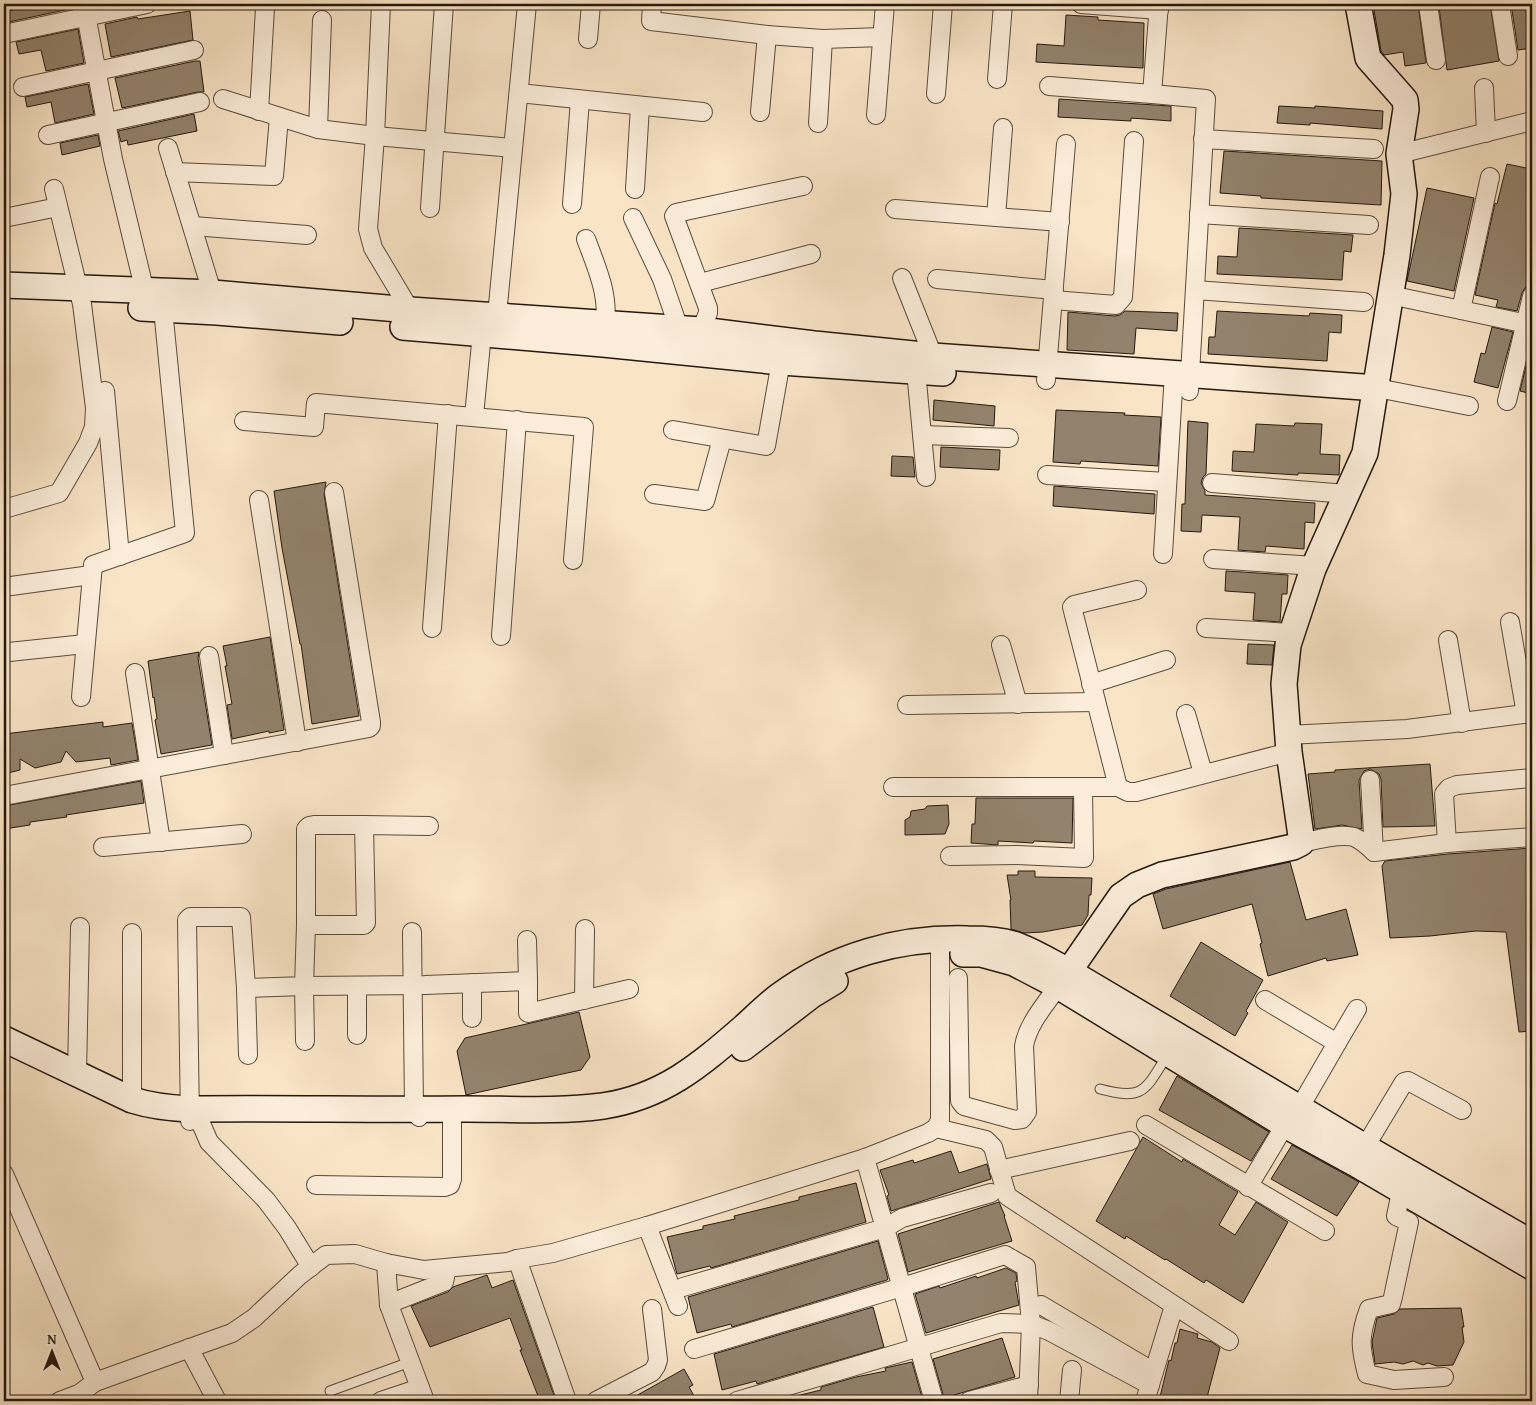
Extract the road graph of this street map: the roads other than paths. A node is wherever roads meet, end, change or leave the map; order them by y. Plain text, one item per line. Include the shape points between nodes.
1 (147, 4) edge
2 (381, 4) edge
3 (444, 4) edge
4 (527, 4) edge
5 (591, 4) edge
6 (652, 4) edge
7 (885, 4) edge
8 (943, 4) edge
9 (1003, 4) edge
10 (1081, 4) edge
11 (1358, 4) edge
12 (1428, 4) edge
13 (1500, 4) edge
14 (1159, 7) edge
15 (265, 8) dead end
16 (85, 10) edge
17 (322, 20) dead end
18 (4, 34) edge
19 (767, 35) junction
20 (882, 37) junction
21 (588, 39) dead end
22 (823, 39) junction
23 (194, 50) dead end
24 (1508, 56) dead end
25 (1436, 60) dead end
26 (96, 71) junction
27 (997, 79) dead end
28 (1049, 86) dead end
29 (23, 87) dead end
30 (1484, 88) dead end
31 (519, 93) junction
32 (936, 94) dead end
33 (1152, 94) junction
34 (223, 99) dead end
35 (580, 100) junction
36 (200, 102) dead end
37 (640, 106) junction
38 (259, 111) junction
39 (703, 112) dead end
40 (760, 112) dead end
41 (876, 115) dead end
42 (279, 117) junction
43 (1532, 121) edge
44 (106, 123) junction
45 (818, 123) dead end
46 (1003, 128) dead end
47 (318, 129) junction
48 (1486, 133) junction
49 (48, 135) dead end
50 (375, 136) junction
51 (1203, 139) junction
52 (434, 141) junction
53 (1134, 141) dead end
54 (1066, 144) dead end
55 (168, 148) dead end
56 (513, 148) junction
57 (1374, 149) dead end
58 (1399, 154) junction
59 (175, 172) junction
60 (1490, 177) dead end
61 (803, 186) dead end
62 (54, 188) dead end
63 (635, 189) dead end
64 (572, 204) dead end
65 (58, 207) junction
66 (430, 208) dead end
67 (895, 210) dead end
68 (1199, 214) junction
69 (996, 217) junction
70 (4, 218) edge
71 (633, 218) dead end
72 (1060, 222) junction
73 (1369, 225) dead end
74 (193, 226) junction
75 (307, 235) dead end
76 (586, 239) dead end
77 (811, 254) dead end
78 (902, 278) dead end
79 (937, 279) dead end
80 (700, 283) junction
81 (4, 285) edge
82 (1195, 290) junction
83 (145, 292) junction
84 (1054, 295) junction
85 (1390, 295) junction
86 (81, 296) junction
87 (1532, 296) edge
88 (4, 299) edge
89 (1364, 302) dead end
90 (215, 303) junction
91 (163, 310) junction
92 (410, 310) junction
93 (1461, 310) junction
94 (605, 323) junction
95 (489, 324) junction
96 (1529, 324) edge
97 (690, 330) junction
98 (783, 351) junction
99 (924, 364) junction
100 (1047, 372) junction
101 (1181, 382) junction
102 (104, 383) dead end
103 (1376, 396) junction
104 (1508, 401) dead end
105 (1469, 406) dead end
106 (448, 414) junction
107 (474, 416) junction
108 (517, 420) junction
109 (244, 421) dead end
110 (673, 430) dead end
111 (922, 435) junction
112 (1009, 438) dead end
113 (722, 439) junction
114 (1047, 475) dead end
115 (926, 477) dead end
116 (1167, 482) junction
117 (1212, 483) dead end
118 (334, 492) dead end
119 (654, 494) dead end
120 (1347, 494) junction
121 (258, 500) dead end
122 (4, 509) edge
123 (1163, 554) dead end
124 (120, 556) junction
125 (1213, 559) dead end
126 (573, 560) dead end
127 (1314, 566) junction
128 (91, 575) junction
129 (4, 587) edge
130 (1137, 590) dead end
131 (1510, 622) dead end
132 (432, 628) dead end
133 (1206, 628) dead end
134 (1292, 633) junction
135 (501, 636) dead end
136 (1448, 640) dead end
137 (85, 644) junction
138 (1001, 645) dead end
139 (10, 652) dead end
140 (209, 656) dead end
141 (1166, 660) dead end
142 (135, 673) dead end
143 (1091, 684) junction
144 (81, 697) dead end
145 (1096, 702) junction
146 (1018, 704) junction
147 (907, 705) dead end
148 (1186, 714) dead end
149 (1529, 714) edge
150 (1462, 723) junction
151 (297, 742) junction
152 (1288, 744) junction
153 (224, 755) junction
154 (150, 769) junction
155 (1203, 773) junction
156 (1532, 778) edge
157 (1370, 780) dead end
158 (1118, 786) junction
159 (893, 787) dead end
160 (1083, 787) junction
161 (4, 796) edge
162 (364, 826) junction
163 (428, 826) dead end
164 (242, 834) dead end
165 (1532, 837) edge
166 (161, 842) junction
167 (1300, 842) junction
168 (1447, 844) junction
169 (103, 847) dead end
170 (1374, 852) junction
171 (950, 856) dead end
172 (306, 925) junction
173 (80, 927) dead end
174 (585, 929) dead end
175 (412, 932) dead end
176 (132, 933) dead end
177 (527, 940) dead end
178 (940, 946) junction
179 (958, 978) dead end
180 (1064, 979) junction
181 (528, 981) junction
182 (472, 983) junction
183 (304, 986) junction
184 (356, 986) junction
185 (412, 986) junction
186 (246, 988) junction
187 (629, 989) dead end
188 (584, 1000) junction
189 (1264, 1000) dead end
190 (1357, 1009) dead end
191 (472, 1018) dead end
192 (358, 1035) dead end
193 (4, 1039) edge
194 (305, 1040) dead end
195 (1337, 1043) junction
196 (1168, 1054) junction
197 (248, 1055) dead end
198 (4, 1056) edge
199 (77, 1074) junction
200 (1100, 1089) dead end
201 (132, 1100) junction
202 (1462, 1110) dead end
203 (418, 1115) junction
204 (1292, 1116) junction
205 (193, 1117) junction
206 (452, 1121) junction
207 (1146, 1126) dead end
208 (936, 1128) junction
209 (1130, 1141) dead end
210 (1366, 1147) junction
211 (865, 1158) junction
212 (999, 1170) junction
213 (4, 1174) edge
214 (1406, 1182) junction
215 (316, 1185) dead end
216 (1248, 1186) junction
217 (990, 1193) dead end
218 (647, 1226) junction
219 (885, 1228) junction
220 (1324, 1231) dead end
221 (1532, 1242) edge
222 (517, 1259) junction
223 (386, 1263) junction
224 (311, 1266) junction
225 (1532, 1267) edge
226 (447, 1268) junction
227 (683, 1286) dead end
228 (902, 1288) junction
229 (389, 1305) junction
230 (678, 1306) dead end
231 (1041, 1306) dead end
232 (1174, 1306) junction
233 (652, 1309) dead end
234 (1031, 1324) junction
235 (1229, 1341) dead end
236 (190, 1348) junction
237 (694, 1348) dead end
238 (919, 1348) junction
239 (410, 1362) junction
240 (1072, 1370) dead end
241 (1444, 1377) dead end
242 (96, 1382) junction
243 (1150, 1386) edge
244 (330, 1391) dead end
245 (1029, 1393) edge
246 (422, 1394) edge
247 (82, 1398) edge
248 (60, 1401) edge
249 (216, 1401) edge
250 (381, 1401) edge
251 (567, 1401) edge
252 (596, 1401) edge
253 (737, 1401) edge
254 (934, 1401) edge
255 (969, 1401) edge
256 (1069, 1401) edge

1 - 16 street
2 - 50 street
3 - 52 street
4 - 31 street
5 - 21 street
6 - 19 street via 651,21
7 - 20 street
8 - 32 street
9 - 27 street
10 - 14 street
11 - 58 street via 1368,58 1405,100
12 - 25 street
13 - 24 street
14 - 33 street
15 - 38 street
16 - 18 street
16 - 26 street
17 - 47 street
19 - 22 street
19 - 40 street
20 - 22 street
20 - 41 street
22 - 45 street
23 - 26 street
26 - 29 street
26 - 44 street
28 - 33 street
30 - 48 street
31 - 35 street
31 - 56 street
33 - 51 street via 1206,99
34 - 38 street
35 - 37 street
35 - 64 street
36 - 44 street
37 - 39 street
37 - 63 street
38 - 42 street
42 - 47 street
42 - 59 street via 274,176
43 - 48 street
44 - 49 street
44 - 83 street
46 - 69 street
47 - 50 street
48 - 58 street
50 - 52 street
50 - 92 street via 369,236
51 - 57 street
51 - 68 street
52 - 56 street
52 - 66 street
53 - 84 street via 1124,297 1116,305
54 - 72 street
55 - 59 street
56 - 95 street
58 - 85 street via 1404,194
59 - 74 street
60 - 93 street
61 - 80 street via 676,213 674,216
62 - 65 street
65 - 70 street
65 - 86 street
67 - 69 street
68 - 73 street
68 - 82 street
69 - 72 street
71 - 97 street
72 - 84 street
74 - 75 street
74 - 90 street
76 - 94 street via 602,286 607,310
77 - 80 street
78 - 99 street
79 - 84 street
80 - 97 street via 708,313
81 - 86 street
82 - 89 street
82 - 101 street
83 - 86 street
83 - 90 street
84 - 100 street
85 - 93 street
85 - 103 street
86 - 88 street
86 - 91 street
86 - 122 street via 95,408 94,427 59,493
87 - 96 street
90 - 91 street
90 - 92 street
90 - 95 street
91 - 124 street via 185,532
92 - 95 street
93 - 96 street
94 - 95 street
94 - 97 street
95 - 98 street
95 - 107 street
96 - 104 street
97 - 98 street
98 - 99 street
98 - 113 street via 766,446
99 - 100 street
99 - 111 street
100 - 101 street
101 - 103 street
101 - 116 street
102 - 124 street
103 - 105 street
103 - 120 street via 1366,452
106 - 107 street
106 - 109 street via 316,403 314,427
106 - 132 street
107 - 108 street
108 - 126 street via 584,427
108 - 135 street
110 - 113 street
111 - 112 street
111 - 115 street
113 - 119 street via 705,501
114 - 116 street
116 - 123 street
117 - 120 street
118 - 151 street via 371,726
120 - 127 street
121 - 151 street
124 - 128 street via 94,564
125 - 127 street
127 - 134 street
128 - 129 street
128 - 137 street
130 - 143 street via 1072,607
131 - 149 street
133 - 134 street
134 - 152 street via 1284,684
136 - 150 street
137 - 139 street
137 - 144 street
138 - 146 street
140 - 153 street
141 - 143 street
142 - 154 street
143 - 145 street
145 - 146 street
145 - 158 street
146 - 147 street
148 - 155 street
149 - 150 street
150 - 152 street
151 - 153 street
152 - 155 street
152 - 167 street
153 - 154 street
154 - 161 street
154 - 166 street
155 - 158 street via 1136,792 1128,792
156 - 168 street via 1450,788 1444,794
157 - 170 street
158 - 160 street
159 - 160 street
160 - 171 street via 1084,858
162 - 163 street
162 - 172 street via 314,825 306,829
162 - 172 street via 366,923
164 - 166 street
165 - 168 street
166 - 169 street
167 - 170 street via 1351,836
167 - 180 street via 1293,847 1162,875 1138,885 1121,896
168 - 170 street
172 - 183 street
173 - 199 street
174 - 188 street
175 - 185 street
176 - 201 street
177 - 181 street
178 - 180 street via 981,954
178 - 203 street via 901,943 839,961 812,974 778,997 686,1074 660,1090 636,1098 604,1106 570,1109
178 - 206 street via 837,980 812,994 701,1080 653,1106 622,1116 585,1121
178 - 208 street via 940,1120
179 - 180 street via 960,1101 964,1106 1016,1120 1022,1119 1027,1112 1026,1037
180 - 196 street
180 - 204 street
181 - 182 street
181 - 188 street via 528,1013
182 - 185 street
182 - 191 street
183 - 184 street
183 - 186 street
183 - 194 street
184 - 185 street
184 - 192 street
185 - 203 street
186 - 197 street
186 - 205 street via 241,917 187,920
187 - 188 street
189 - 195 street
190 - 195 street
193 - 199 street
195 - 204 street
196 - 200 lane via 1149,1084 1139,1092 1121,1095
196 - 204 street
198 - 205 street via 139,1116 156,1120
199 - 201 street
201 - 205 street
202 - 210 street via 1408,1081 1404,1082
203 - 205 street
203 - 206 street
204 - 210 street
204 - 214 street via 1356,1164
204 - 216 street
205 - 224 street via 209,1142 266,1200
206 - 215 street via 450,1185
207 - 216 street
208 - 211 street
208 - 212 street via 986,1140 993,1147
209 - 212 street
210 - 214 street
211 - 218 street
211 - 219 street
212 - 232 street via 1010,1198
213 - 242 street
214 - 221 street
214 - 225 street
214 - 241 street via 1396,1216 1409,1222 1393,1297 1391,1304 1369,1309 1362,1330 1361,1352 1367,1374 1394,1380
216 - 220 street
217 - 219 street via 902,1218
218 - 222 street via 553,1253
218 - 230 street
219 - 227 street
219 - 228 street
222 - 226 street
222 - 251 street
223 - 224 street via 354,1254 326,1255
223 - 226 street via 424,1270
223 - 229 street
224 - 236 street via 254,1318 232,1333
226 - 229 street via 444,1282
228 - 234 street via 1005,1255 1026,1266
228 - 237 street
228 - 238 street
229 - 239 street
231 - 243 street
232 - 235 street
232 - 243 street
233 - 252 street via 656,1366 652,1372
234 - 238 street via 1001,1323
234 - 243 street via 1049,1330
234 - 245 street
236 - 242 street
236 - 249 street
238 - 253 street
238 - 254 street
239 - 244 lane
239 - 246 street
240 - 256 street
242 - 247 street
245 - 255 street
246 - 250 street
247 - 248 street

